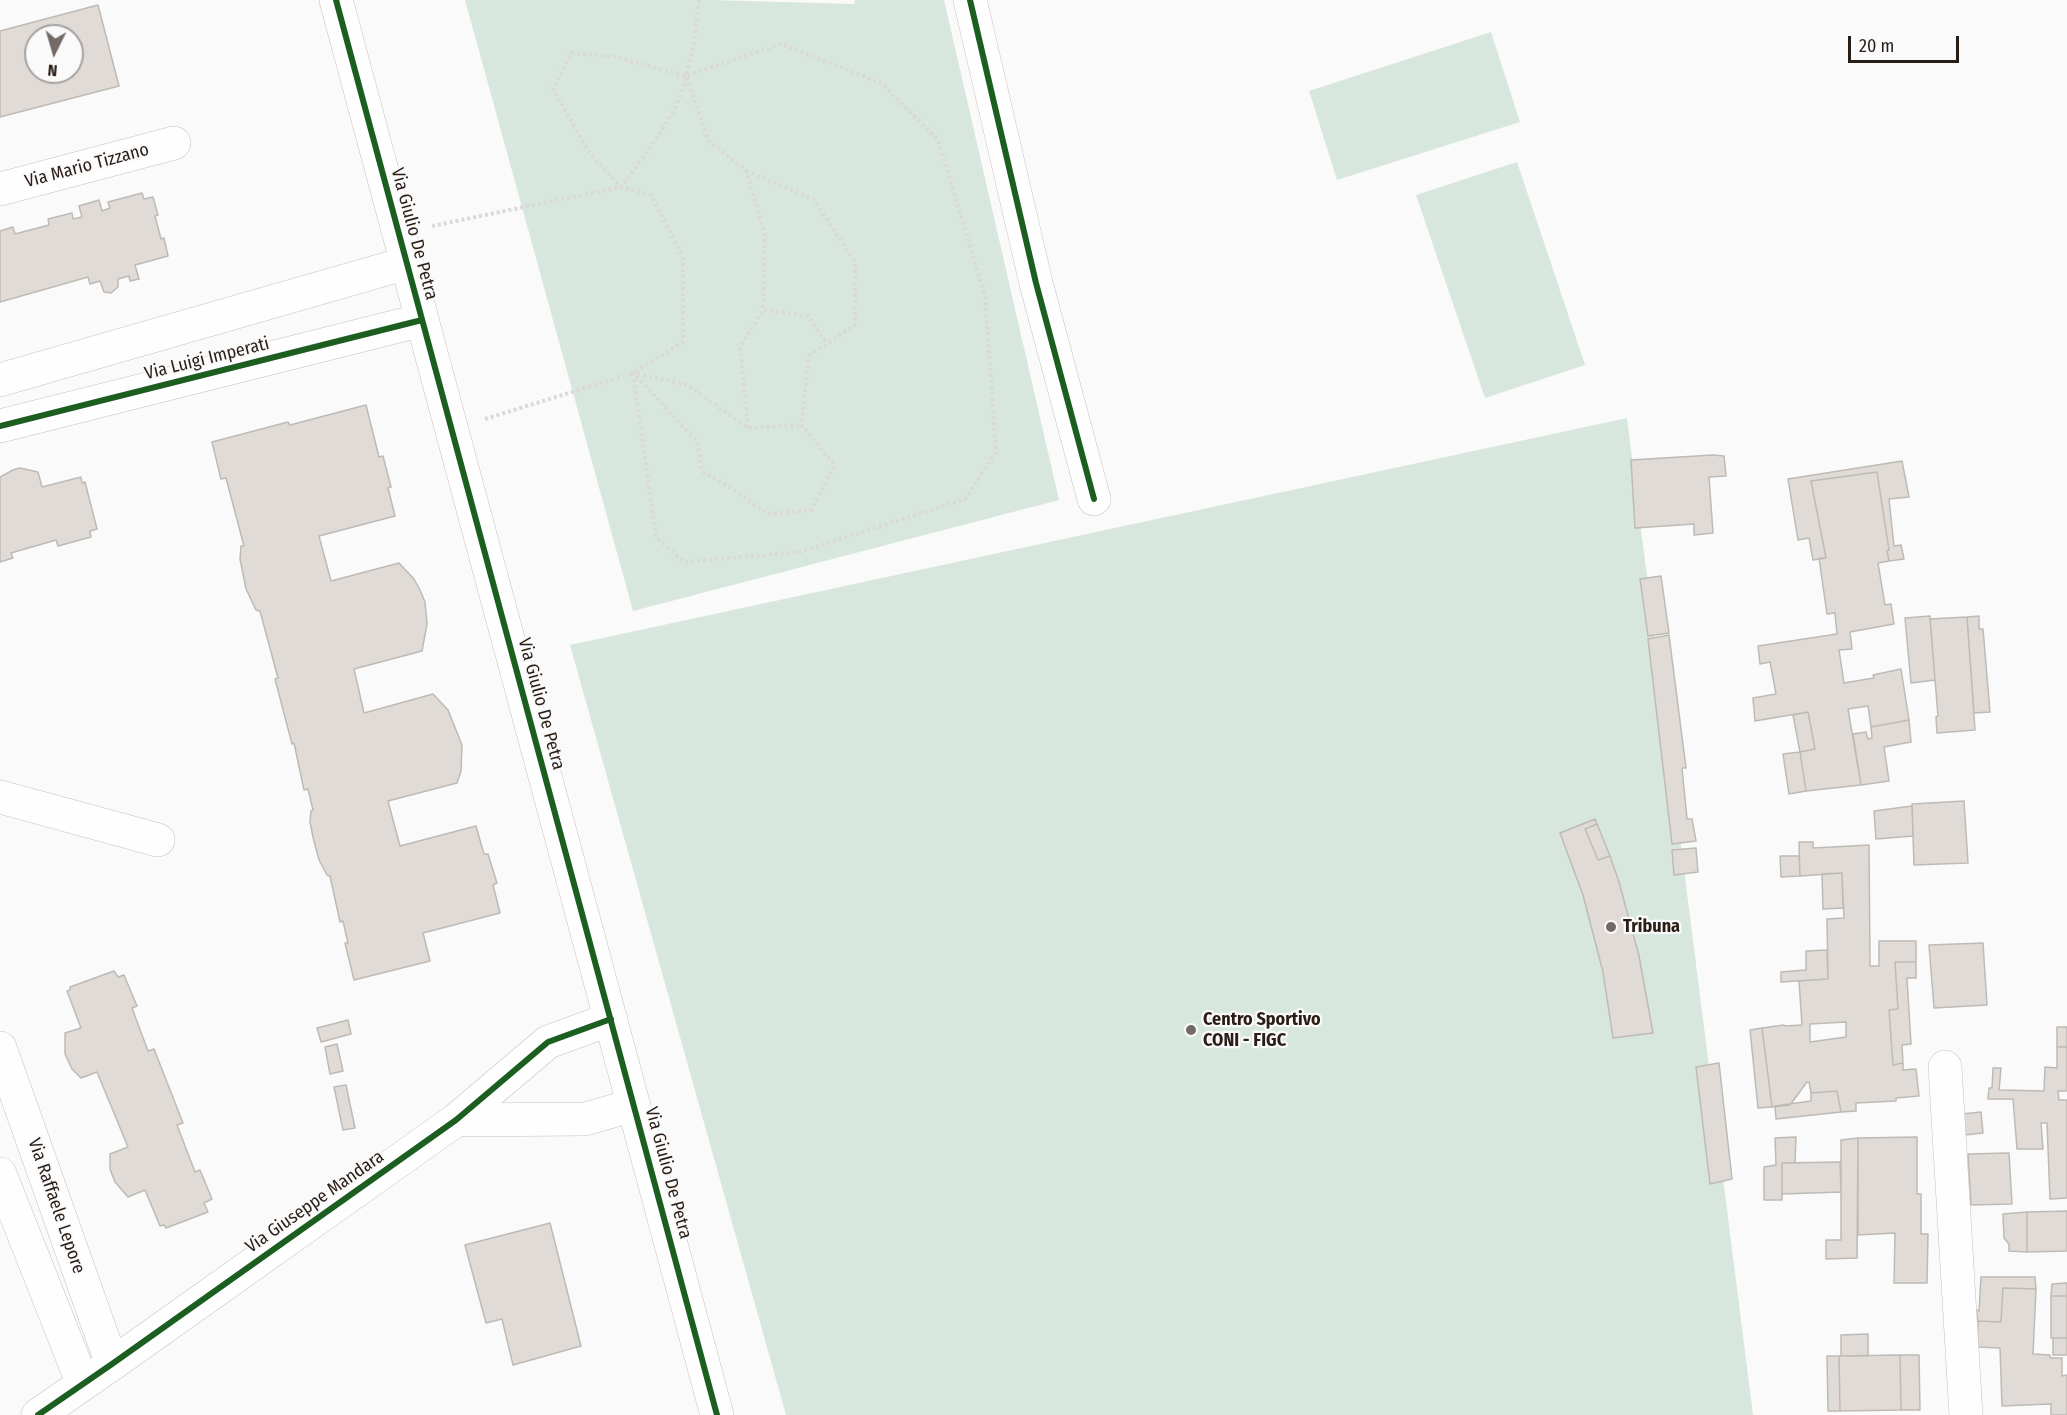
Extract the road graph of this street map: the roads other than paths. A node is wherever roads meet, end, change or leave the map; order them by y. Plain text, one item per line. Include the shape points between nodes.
1 (336, 0) edge
2 (970, 0) edge
3 (174, 143) dead end
4 (0, 189) edge
5 (403, 248) junction
6 (422, 320) junction
7 (0, 380) edge
8 (0, 426) edge
9 (1094, 499) dead end
10 (0, 797) edge
11 (158, 840) dead end
12 (611, 1019) junction
13 (0, 1048) edge
14 (1946, 1066) dead end
15 (634, 1105) junction
16 (456, 1120) junction
17 (0, 1174) edge
18 (112, 1364) junction
19 (83, 1384) junction
20 (38, 1415) edge
21 (717, 1415) edge
22 (1966, 1415) edge

1 - 5 street, Via Giulio De Petra
2 - 9 street via 1036,283
3 - 4 street, Via Mario Tizzano
5 - 6 street, Via Giulio De Petra
5 - 7 street, Via Luigi Imperati
6 - 8 street, Via Luigi Imperati
6 - 12 street, Via Giulio De Petra
10 - 11 street
12 - 15 street, Via Giulio De Petra
12 - 16 street, Via Giuseppe Mandara via 548,1042
13 - 18 street, Via Raffaele Lepore
14 - 22 street
15 - 16 street via 585,1119
15 - 21 street, Via Giulio De Petra
16 - 18 street, Via Giuseppe Mandara
17 - 19 street, Via Raffaele Lepore
18 - 19 street, Via Giuseppe Mandara
19 - 20 street, Via Giuseppe Mandara

